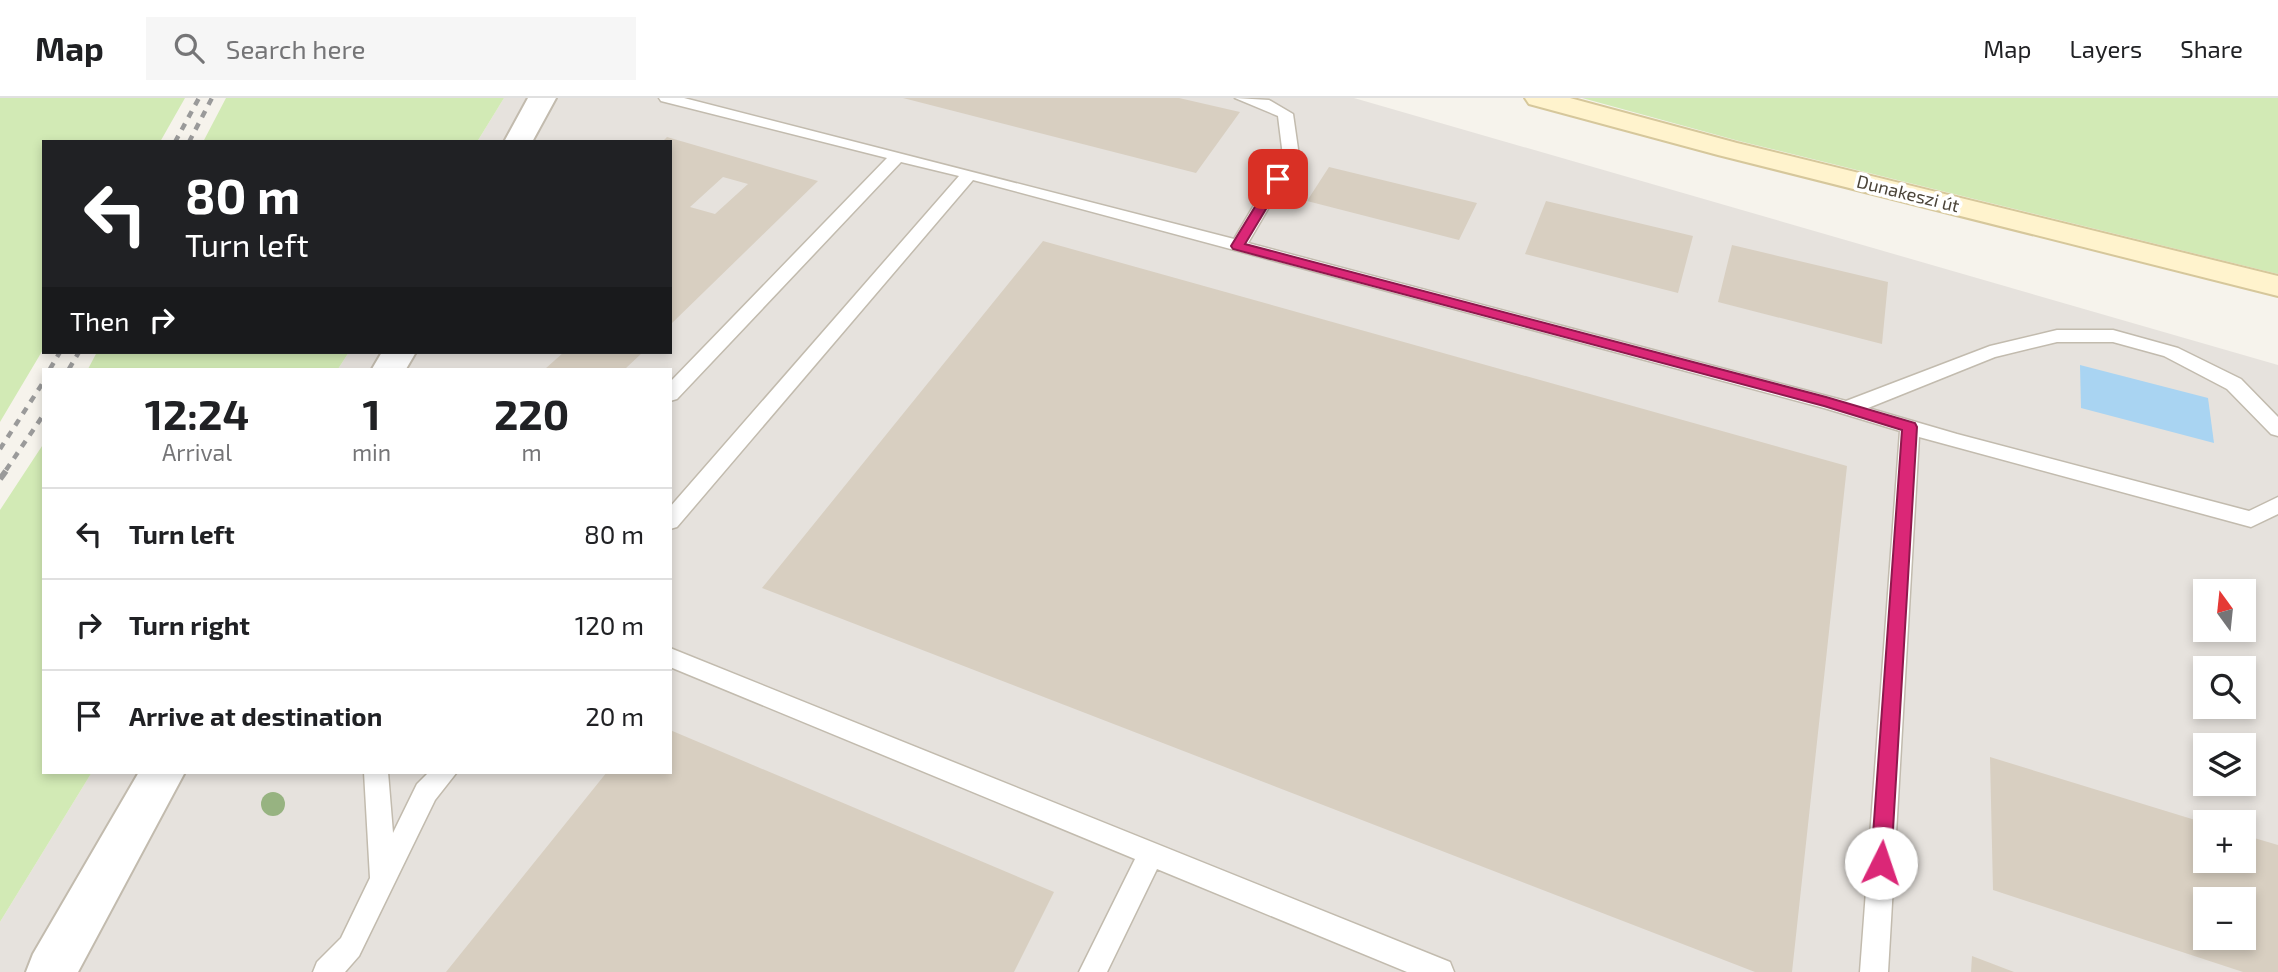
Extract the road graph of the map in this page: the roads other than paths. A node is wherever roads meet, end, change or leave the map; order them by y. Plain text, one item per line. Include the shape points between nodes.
1 (542, 98) edge
2 (1242, 98) edge
3 (1539, 98) edge
4 (674, 99) edge
5 (519, 140) edge
6 (898, 156) junction
7 (969, 174) junction
8 (1238, 246) junction
9 (2278, 286) edge
10 (672, 392) edge
11 (1848, 408) junction
12 (1910, 427) junction
13 (2278, 429) edge
14 (2278, 505) edge
15 (672, 519) edge
16 (672, 658) edge
17 (162, 774) edge
18 (376, 774) edge
19 (442, 774) edge
20 (1151, 854) junction
21 (383, 878) junction
22 (51, 972) edge
23 (327, 972) edge
24 (1093, 972) edge
25 (1440, 972) edge
26 (1874, 972) edge

1 - 5 street
2 - 8 lane via 1285,114 1291,156
3 - 9 street, Dunakeszi út
4 - 6 lane
6 - 7 lane
6 - 10 lane
7 - 8 lane
7 - 15 lane
8 - 11 lane
11 - 12 lane
11 - 13 lane via 1990,352 2057,336 2113,336 2171,352 2234,384
12 - 14 lane via 2251,519
12 - 26 lane
16 - 20 lane
17 - 22 street
18 - 21 lane
19 - 21 lane via 426,792
20 - 24 lane
20 - 25 lane
21 - 23 lane via 350,947

